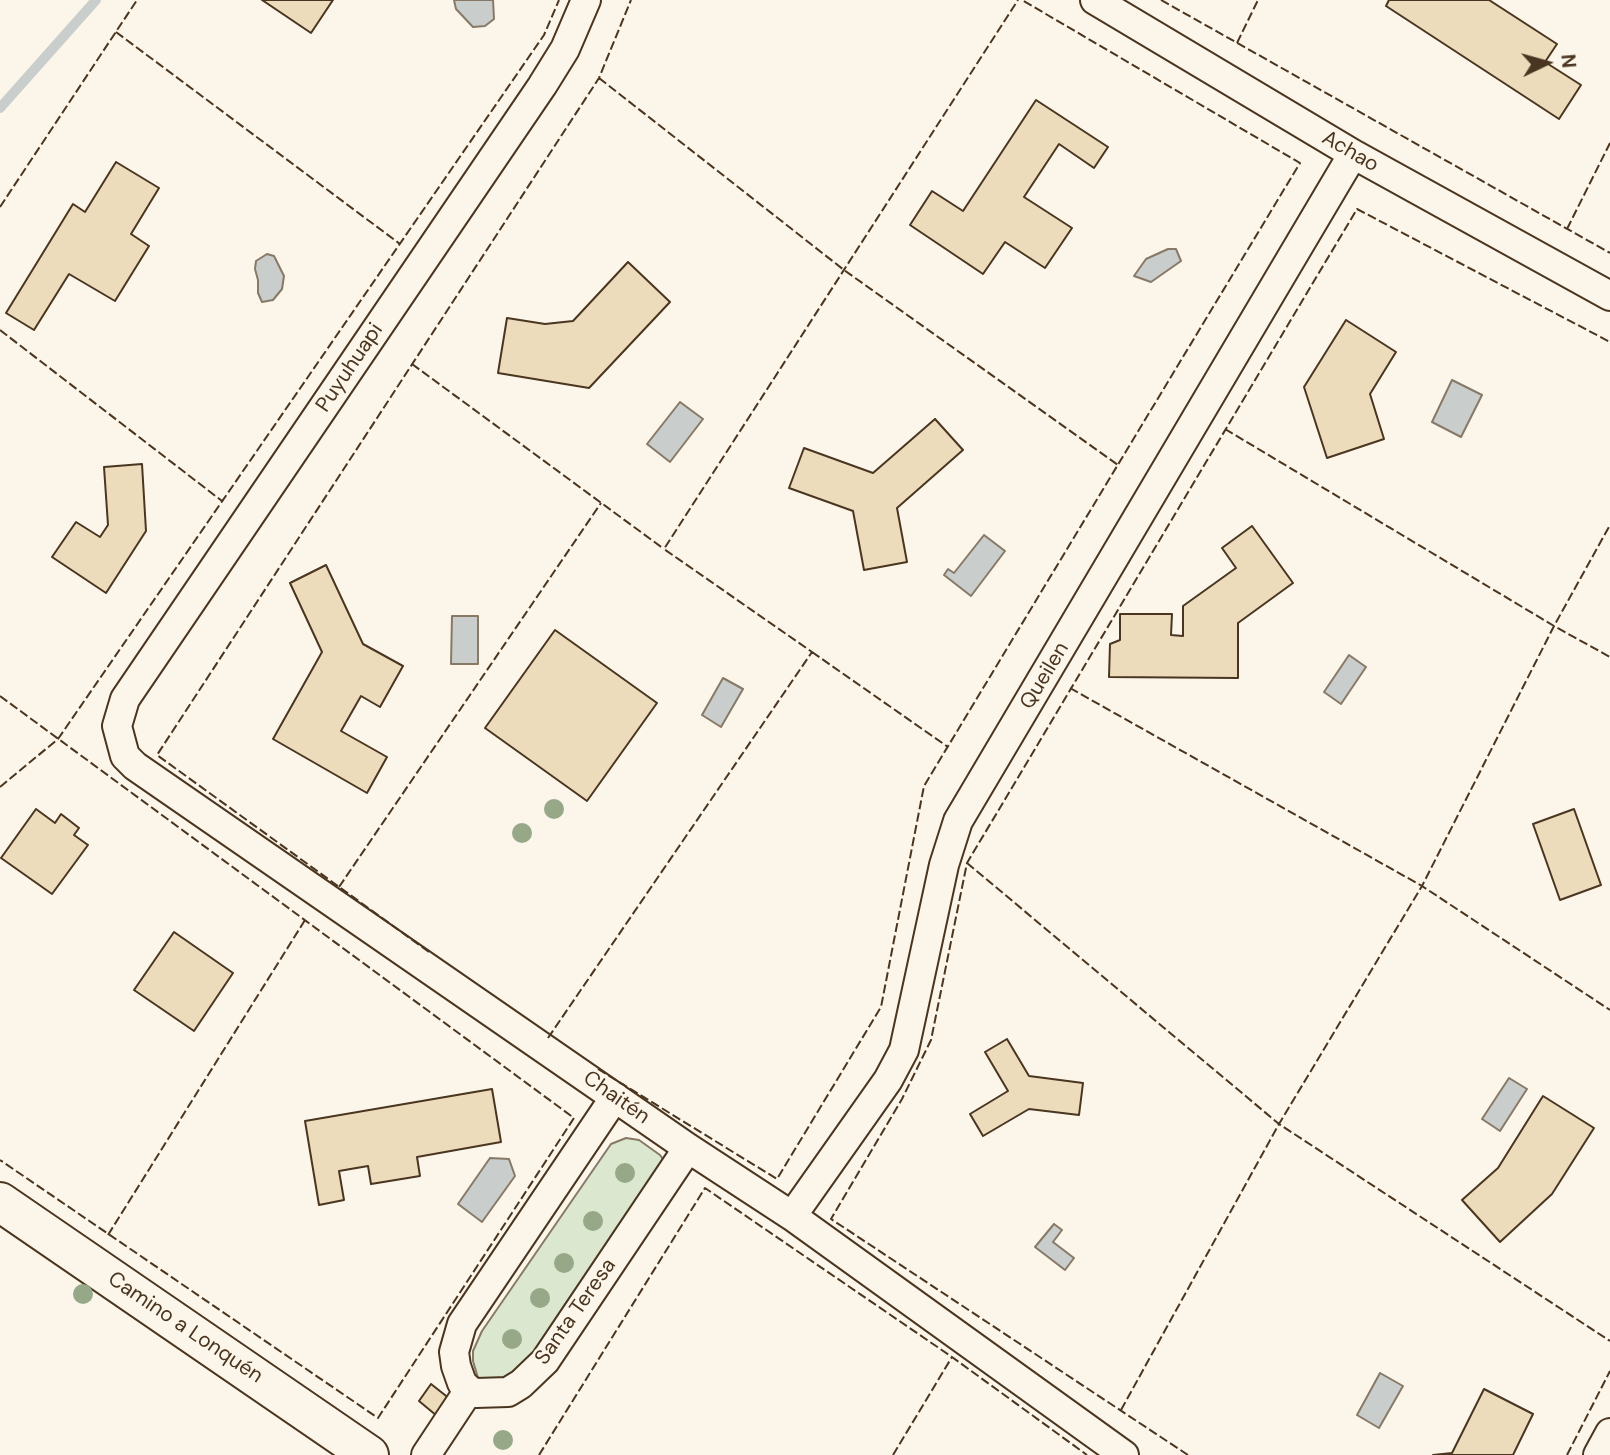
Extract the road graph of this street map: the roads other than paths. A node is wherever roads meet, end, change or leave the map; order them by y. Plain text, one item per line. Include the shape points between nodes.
1 (586, 0) edge
2 (1095, 0) edge
3 (1353, 154) junction
4 (1610, 296) edge
5 (118, 736) joint
6 (615, 1097) junction
7 (688, 1148) junction
8 (0, 1202) edge
9 (792, 1216) junction
10 (469, 1390) junction
11 (1610, 1433) edge
12 (369, 1455) edge
13 (426, 1455) edge
14 (1124, 1455) edge
15 (1598, 1455) edge

1 - 5 street, Puyuhuapi via 542,86 125,699 118,717
2 - 3 street, Achao
3 - 4 street, Achao
3 - 9 street, Queilen via 958,821 944,865 904,1050 888,1080
5 - 6 street, Chaitén via 125,756 135,766
6 - 7 street, Chaitén
6 - 10 street via 462,1324 454,1352 462,1383
7 - 9 street, Chaitén
7 - 10 street, Santa Teresa via 545,1361 508,1392
8 - 12 main road, Camino a Lonquén
9 - 14 street, Chaitén
10 - 13 street
11 - 15 street

